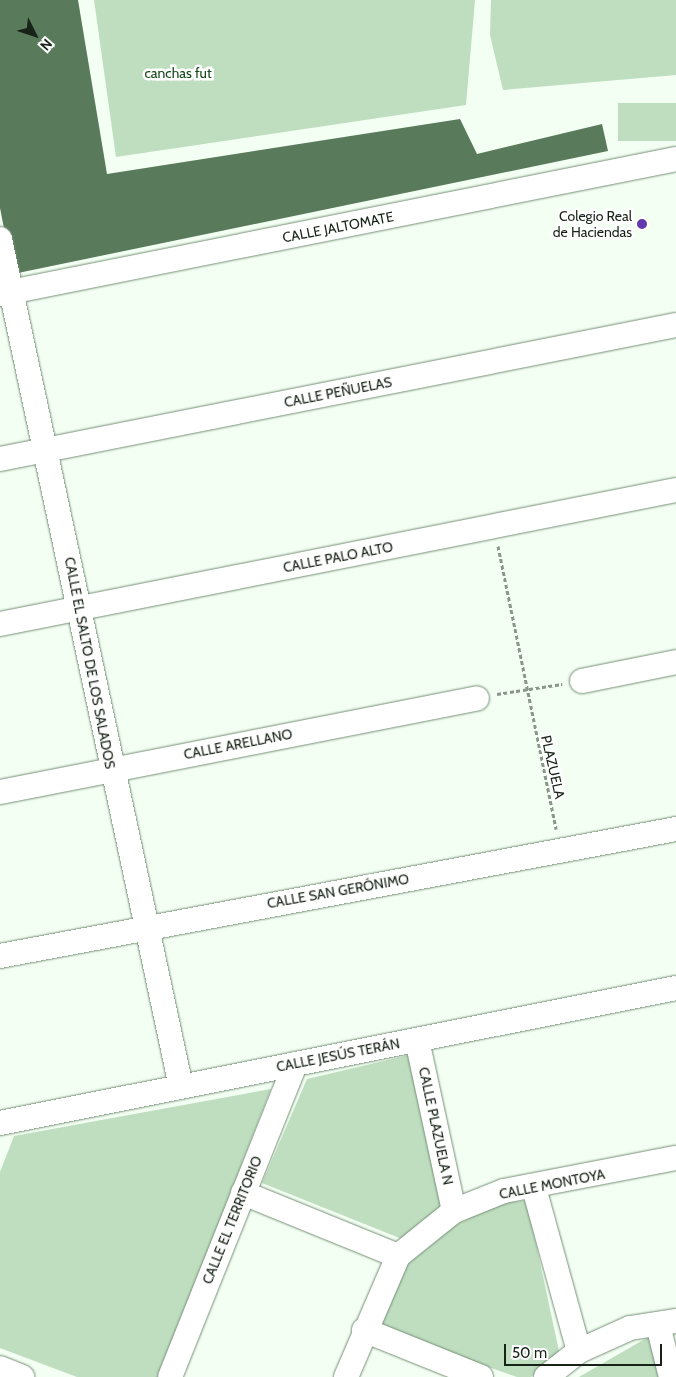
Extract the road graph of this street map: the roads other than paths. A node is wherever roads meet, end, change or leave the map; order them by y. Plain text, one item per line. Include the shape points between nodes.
1 (676, 159) edge
2 (0, 239) edge
3 (7, 293) edge
4 (676, 325) edge
5 (48, 450) junction
6 (0, 459) edge
7 (676, 490) edge
8 (79, 608) junction
9 (0, 624) edge
10 (676, 662) edge
11 (582, 681) road end
12 (476, 698) road end
13 (110, 769) junction
14 (0, 792) edge
15 (676, 829) edge
16 (147, 925) junction
17 (0, 956) edge
18 (676, 988) edge
19 (417, 1040) junction
20 (295, 1064) junction
21 (181, 1087) junction
22 (0, 1123) edge
23 (676, 1158) edge
24 (534, 1188) junction
25 (243, 1193) junction
26 (454, 1212) junction
27 (398, 1256) junction
28 (667, 1323) edge
29 (364, 1330) junction
30 (579, 1351) junction
31 (0, 1368) edge
32 (22, 1377) edge
33 (170, 1377) edge
34 (346, 1377) edge
35 (481, 1377) edge
36 (546, 1377) edge
37 (671, 1377) edge

1 - 3 street, CALLE JALTOMATE
2 - 3 street, CALLE EL SALTO DE LOS SALADOS
3 - 5 street, CALLE EL SALTO DE LOS SALADOS
4 - 5 street, CALLE PEÑUELAS
5 - 6 street, CALLE PEÑUELAS
5 - 8 street, CALLE EL SALTO DE LOS SALADOS
7 - 8 street, CALLE PALO ALTO
8 - 9 street, CALLE PALO ALTO
8 - 13 street, CALLE EL SALTO DE LOS SALADOS
10 - 11 street
12 - 13 street, CALLE ARELLANO
13 - 14 street, CALLE ARELLANO
13 - 16 street, CALLE EL SALTO DE LOS SALADOS
15 - 16 street, CALLE SAN GERÓNIMO
16 - 17 street, CALLE SAN GERÓNIMO
16 - 21 street, CALLE EL SALTO DE LOS SALADOS
18 - 19 street, CALLE JESÚS TERÁN
19 - 20 street, CALLE JESÚS TERÁN
19 - 26 street, CALLE PLAZUELA N
20 - 21 street, CALLE JESÚS TERÁN
20 - 25 street, CALLE EL TERRITORIO
21 - 22 street, CALLE JESÚS TERÁN
23 - 24 street, CALLE MONTOYA
24 - 26 street, CALLE MONTOYA via 504,1191
24 - 30 street
25 - 27 street
25 - 33 street, CALLE EL TERRITORIO
26 - 27 street, CALLE MONTOYA
27 - 29 street, CALLE MONTOYA
28 - 30 street via 630,1328
28 - 37 street
29 - 34 street, CALLE MONTOYA
29 - 35 street
30 - 36 street
31 - 32 street

